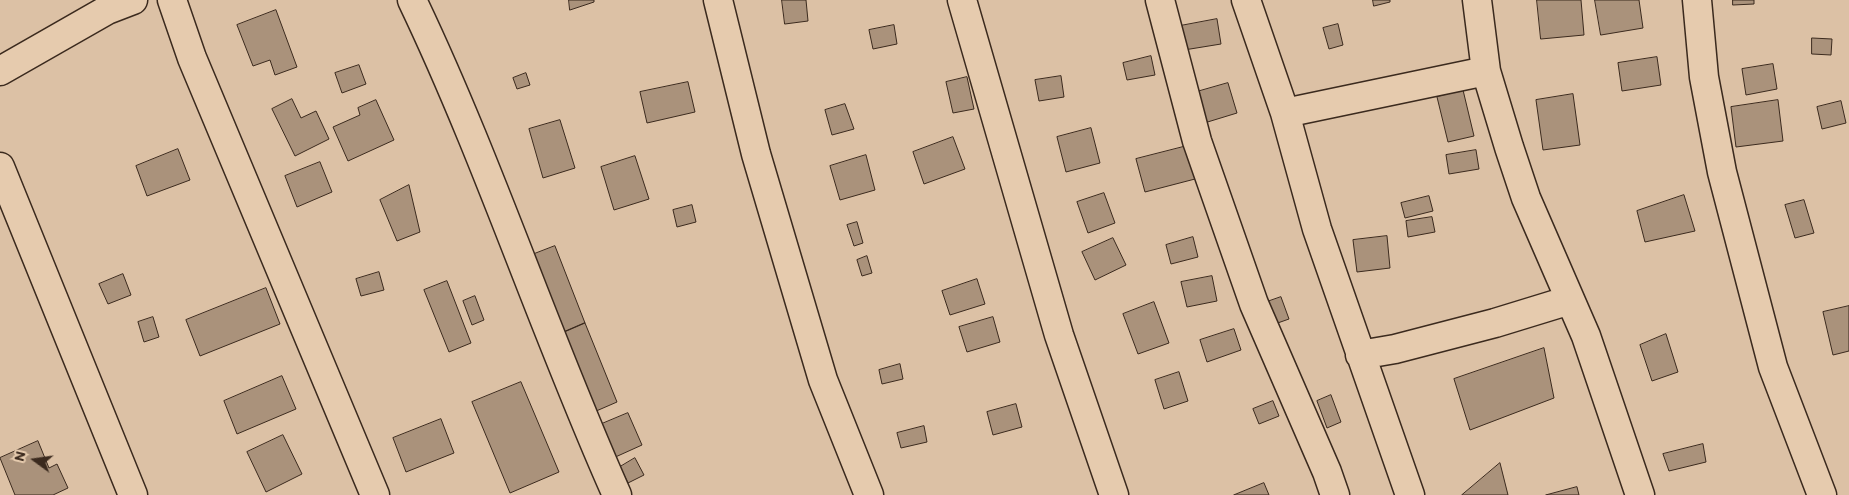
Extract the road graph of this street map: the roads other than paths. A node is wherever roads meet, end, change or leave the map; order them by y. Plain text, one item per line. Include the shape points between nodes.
1 (133, 0) edge
2 (172, 0) edge
3 (412, 0) edge
4 (718, 0) edge
5 (962, 0) edge
6 (1160, 0) edge
7 (1246, 0) edge
8 (1477, 0) edge
9 (1697, 0) edge
10 (0, 71) edge
11 (1486, 71) junction
12 (1285, 113) junction
13 (0, 167) edge
14 (1570, 300) junction
15 (1360, 355) junction
16 (133, 495) edge
17 (375, 495) edge
18 (617, 495) edge
19 (869, 495) edge
20 (1114, 495) edge
21 (1335, 495) edge
22 (1410, 495) edge
23 (1640, 495) edge
24 (1822, 495) edge

1 - 10 street via 107,10
2 - 17 street via 192,58
3 - 18 street via 522,258 584,420
4 - 19 street via 756,154 823,380
5 - 20 street via 1059,335
6 - 21 street via 1197,141 1254,304
7 - 12 street
8 - 11 street
9 - 24 street via 1704,76 1724,182 1773,366
11 - 12 street
11 - 14 street via 1526,198
12 - 15 street via 1317,229
13 - 16 street
14 - 15 street via 1495,323
14 - 23 street via 1586,336
15 - 22 street

